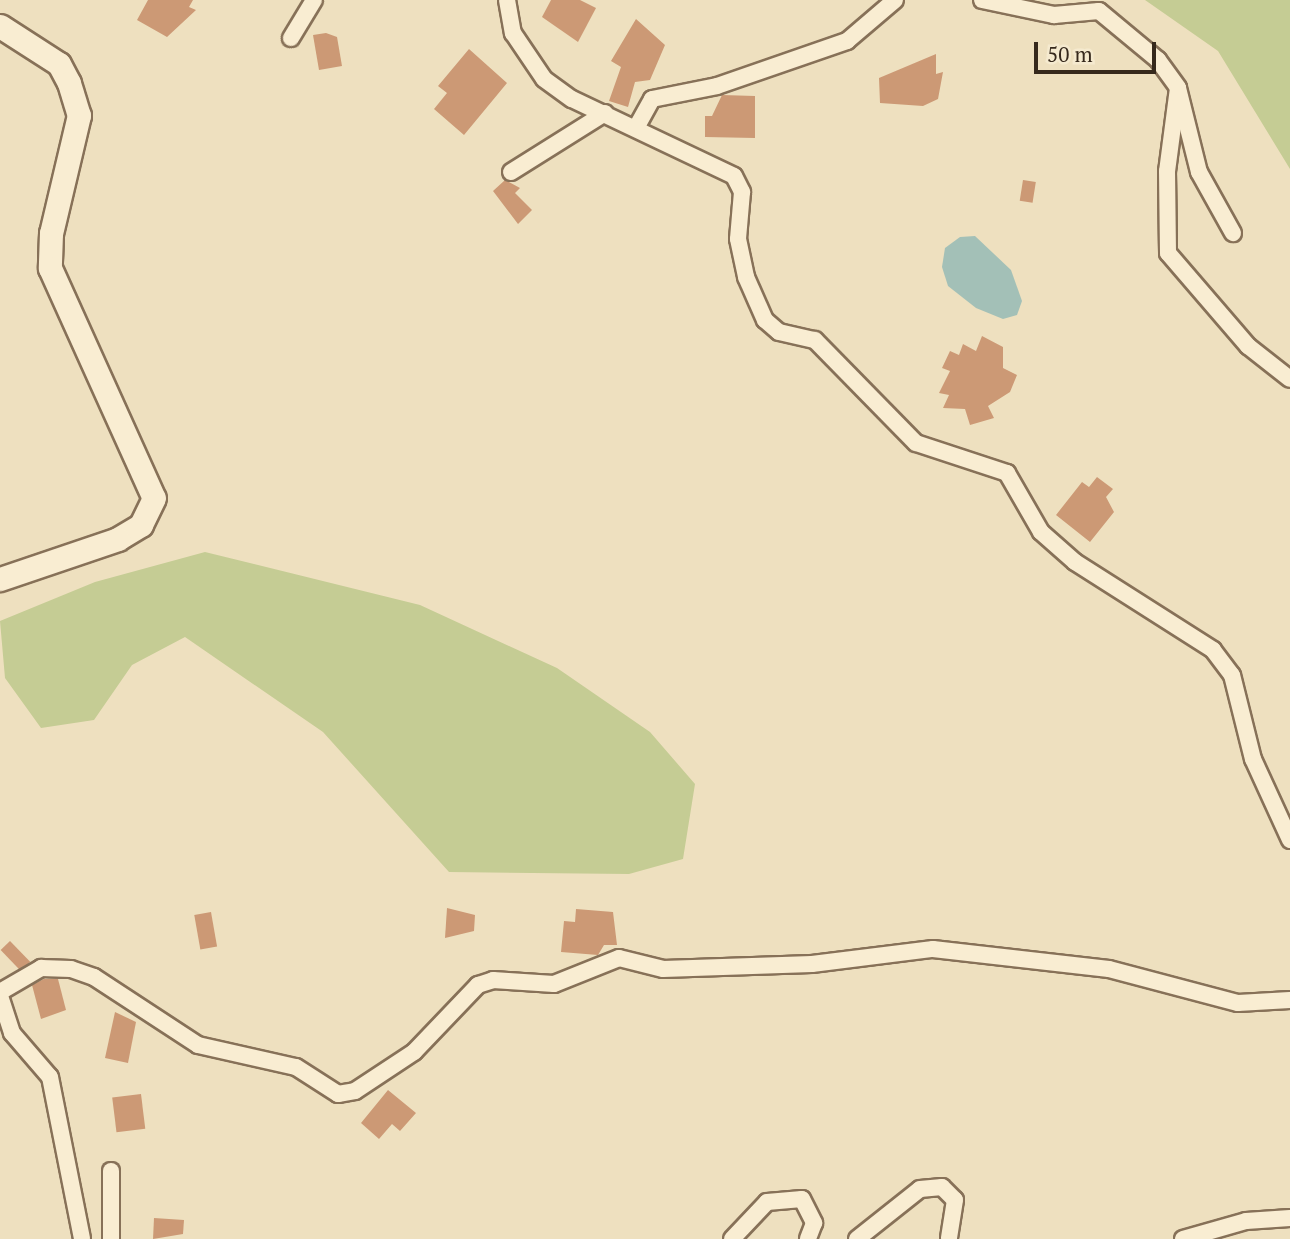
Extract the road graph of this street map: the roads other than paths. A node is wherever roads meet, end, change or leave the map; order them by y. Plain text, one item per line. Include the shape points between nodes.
1 (314, 0) edge
2 (507, 0) edge
3 (895, 0) edge
4 (982, 0) edge
5 (0, 26) edge
6 (291, 38) dead end
7 (1178, 88) junction
8 (604, 113) junction
9 (636, 128) junction
10 (511, 172) dead end
11 (1233, 233) dead end
12 (1290, 379) edge
13 (0, 579) edge
14 (1290, 840) edge
15 (0, 994) edge
16 (1290, 1000) edge
17 (111, 1171) dead end
18 (1290, 1218) edge
19 (82, 1239) edge
20 (111, 1239) edge
21 (732, 1239) edge
22 (808, 1239) edge
23 (857, 1239) edge
24 (948, 1239) edge
25 (1182, 1239) edge

1 - 6 street
2 - 8 street via 513,33 544,79
3 - 9 street via 847,41 717,86 652,99
4 - 7 street via 1054,15 1099,11 1158,60
5 - 13 main road via 59,64 72,93 79,115 51,233 50,268 154,498 141,525 118,540
7 - 11 street via 1199,172
7 - 12 street via 1167,171 1168,253 1248,346
8 - 9 street
8 - 10 street via 554,151
9 - 14 street via 734,176 742,192 738,239 746,277 765,320 779,332 815,341 916,443 1007,473 1041,532 1058,547 1213,650 1232,675 1253,759
15 - 16 street via 41,968 71,969 94,977 198,1045 296,1067 338,1094 355,1091 414,1052 478,985 493,980 554,984 618,958 663,969 812,964 933,949 1109,969 1238,1003
15 - 19 street via 12,1033 50,1077
17 - 20 street
18 - 25 street via 1246,1221
21 - 22 street via 767,1202 802,1199 814,1223
23 - 24 street via 920,1189 942,1187 954,1200

